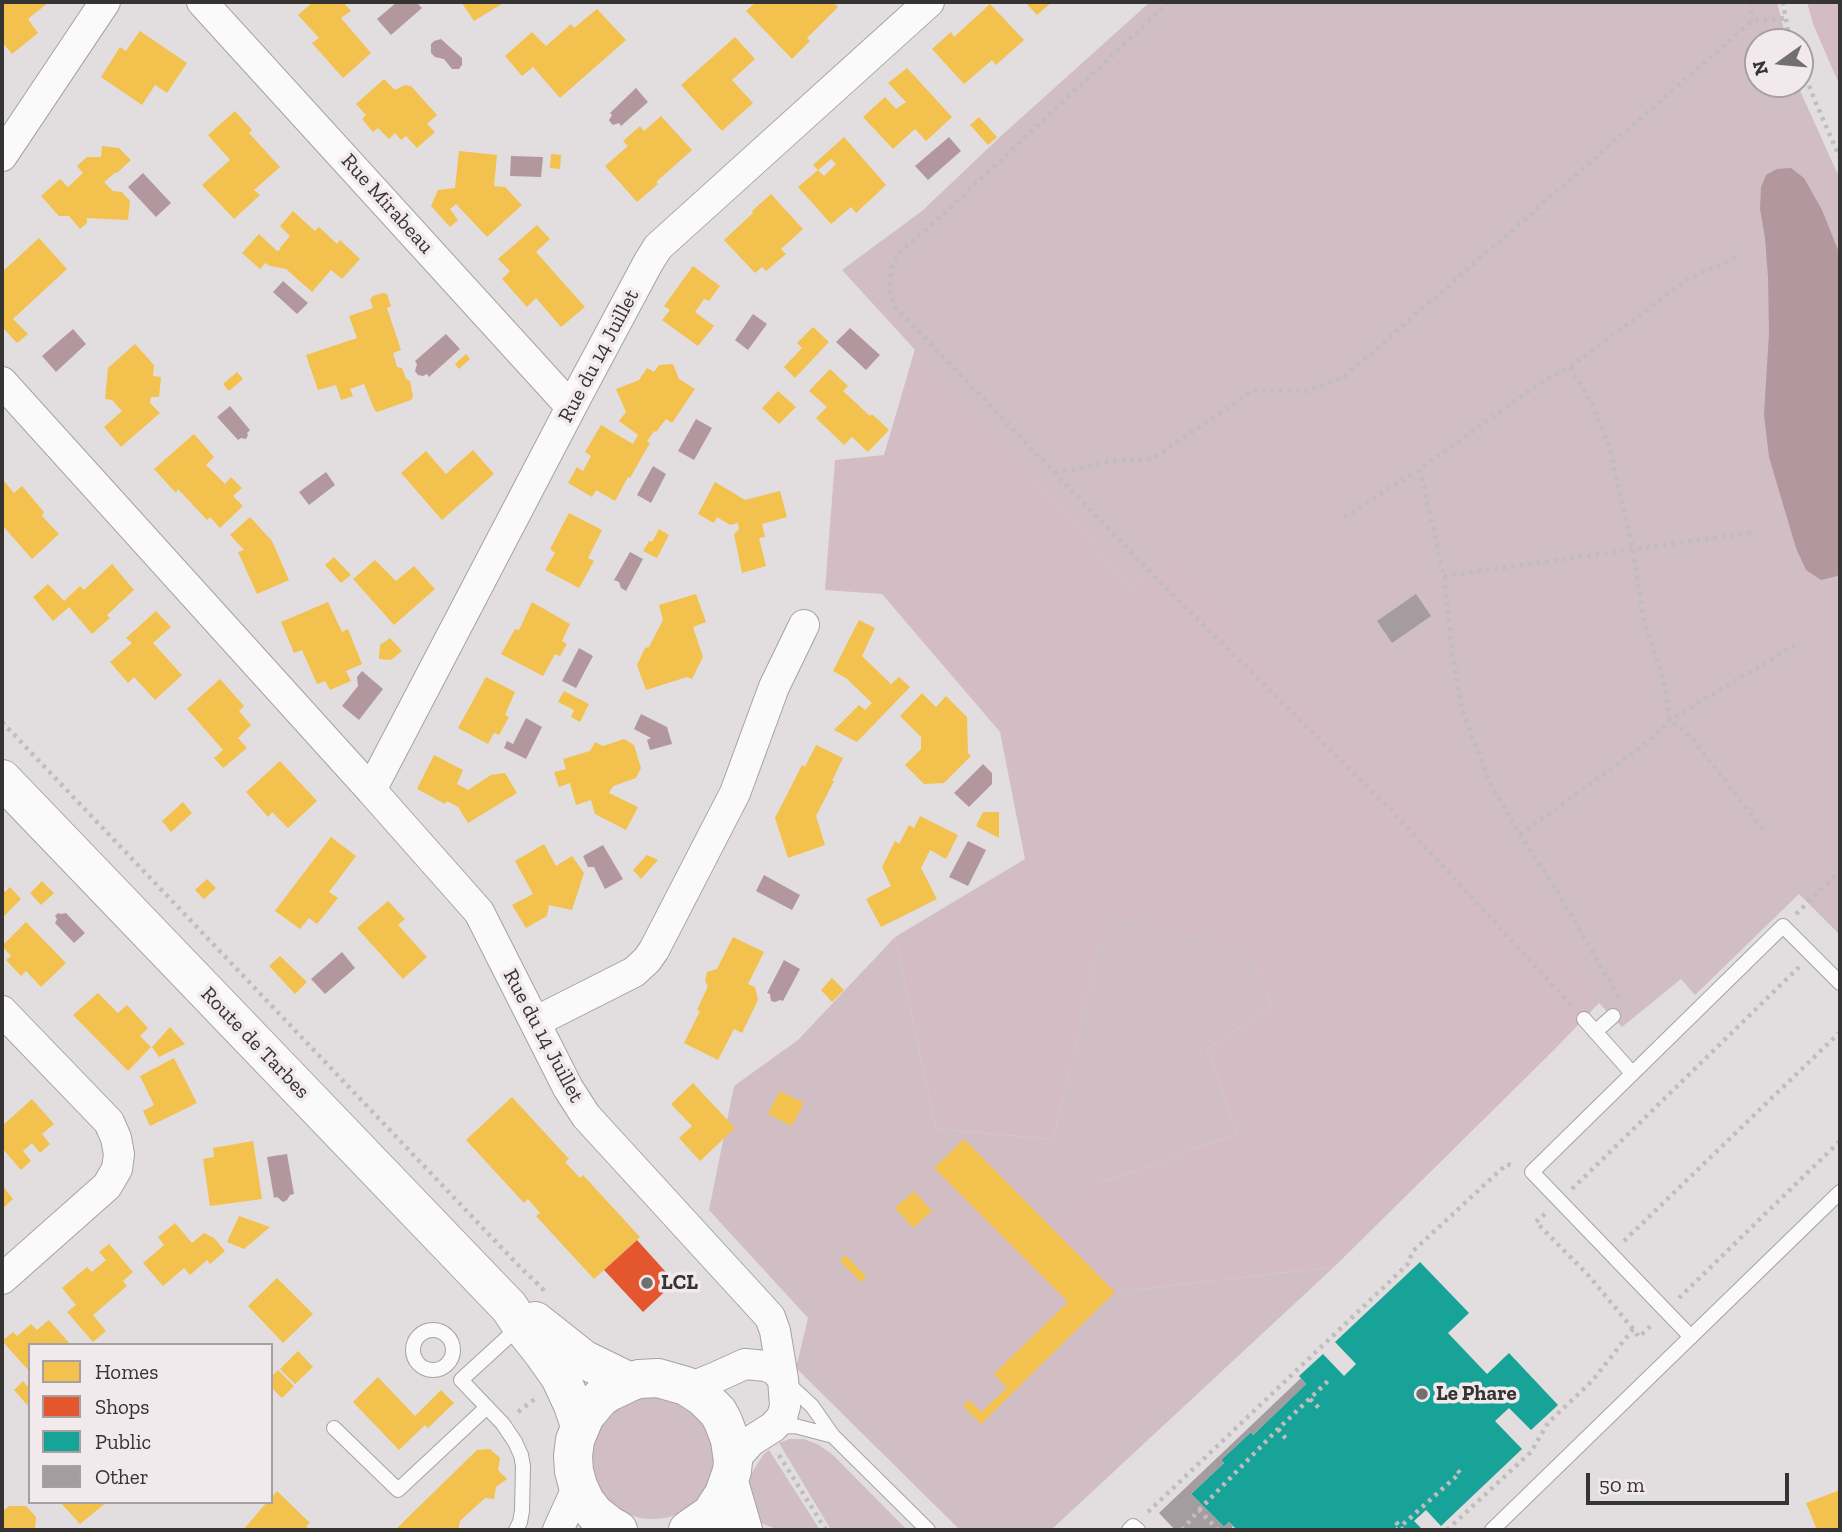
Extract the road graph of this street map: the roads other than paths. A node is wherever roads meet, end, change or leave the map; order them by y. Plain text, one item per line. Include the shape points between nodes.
1 (105, 2) edge
2 (202, 2) edge
3 (929, 2) edge
4 (2, 156) edge
5 (2, 382) edge
6 (571, 407) junction
7 (804, 625) dead end
8 (2, 779) edge
9 (371, 790) junction
10 (1840, 983) edge
11 (2, 1011) edge
12 (1613, 1016) road end
13 (1584, 1019) road end
14 (536, 1023) junction
15 (1595, 1032) junction
16 (1632, 1073) junction
17 (1840, 1192) edge
18 (2, 1279) edge
19 (757, 1303) junction
20 (515, 1316) junction
21 (1691, 1337) junction
22 (745, 1364) junction
23 (447, 1365) dead end
24 (783, 1379) junction
25 (461, 1380) junction
26 (630, 1382) junction
27 (686, 1386) junction
28 (486, 1407) junction
29 (580, 1426) junction
30 (773, 1427) junction
31 (334, 1428) dead end
32 (833, 1436) junction
33 (731, 1471) junction
34 (578, 1486) junction
35 (516, 1530) edge
36 (558, 1530) edge
37 (618, 1530) edge
38 (688, 1530) edge
39 (744, 1530) edge
40 (928, 1530) edge
41 (1492, 1530) edge

1 - 4 street
2 - 6 street, Rue Mirabeau
3 - 6 street, Rue du 14 Juillet via 658,247
5 - 9 street, Rue du 14 Juillet
6 - 9 street, Rue du 14 Juillet
7 - 14 street via 774,687 735,793 654,950 634,972
8 - 20 main road, Route de Tarbes
9 - 14 street, Rue du 14 Juillet via 479,912
10 - 16 lane via 1783,926
11 - 18 street via 109,1122 118,1147 117,1169 107,1186
12 - 15 lane
13 - 15 lane
14 - 19 street, Rue du 14 Juillet via 586,1116
15 - 16 lane
16 - 21 lane via 1532,1171
17 - 21 lane
19 - 22 street via 762,1338
19 - 24 street, Rue du 14 Juillet via 775,1331
20 - 25 lane
20 - 26 main road, Route de Tarbes via 532,1318 583,1359
20 - 29 main road, Route de Tarbes via 560,1377
21 - 41 lane
22 - 24 street via 766,1366
22 - 27 street
23 - 25 lane
24 - 30 street, Rue du 14 Juillet via 785,1406
24 - 32 lane via 812,1406
25 - 28 lane
26 - 27 main road via 658,1378
26 - 29 main road via 600,1398
27 - 33 main road via 703,1397 723,1421 730,1440
28 - 31 lane via 398,1490
28 - 35 lane via 515,1442 523,1466 522,1511
29 - 34 main road via 573,1456
30 - 32 lane via 796,1426
30 - 33 street via 751,1441
32 - 40 lane
33 - 38 main road via 719,1504
33 - 39 main road
34 - 36 street
34 - 37 main road via 596,1514

